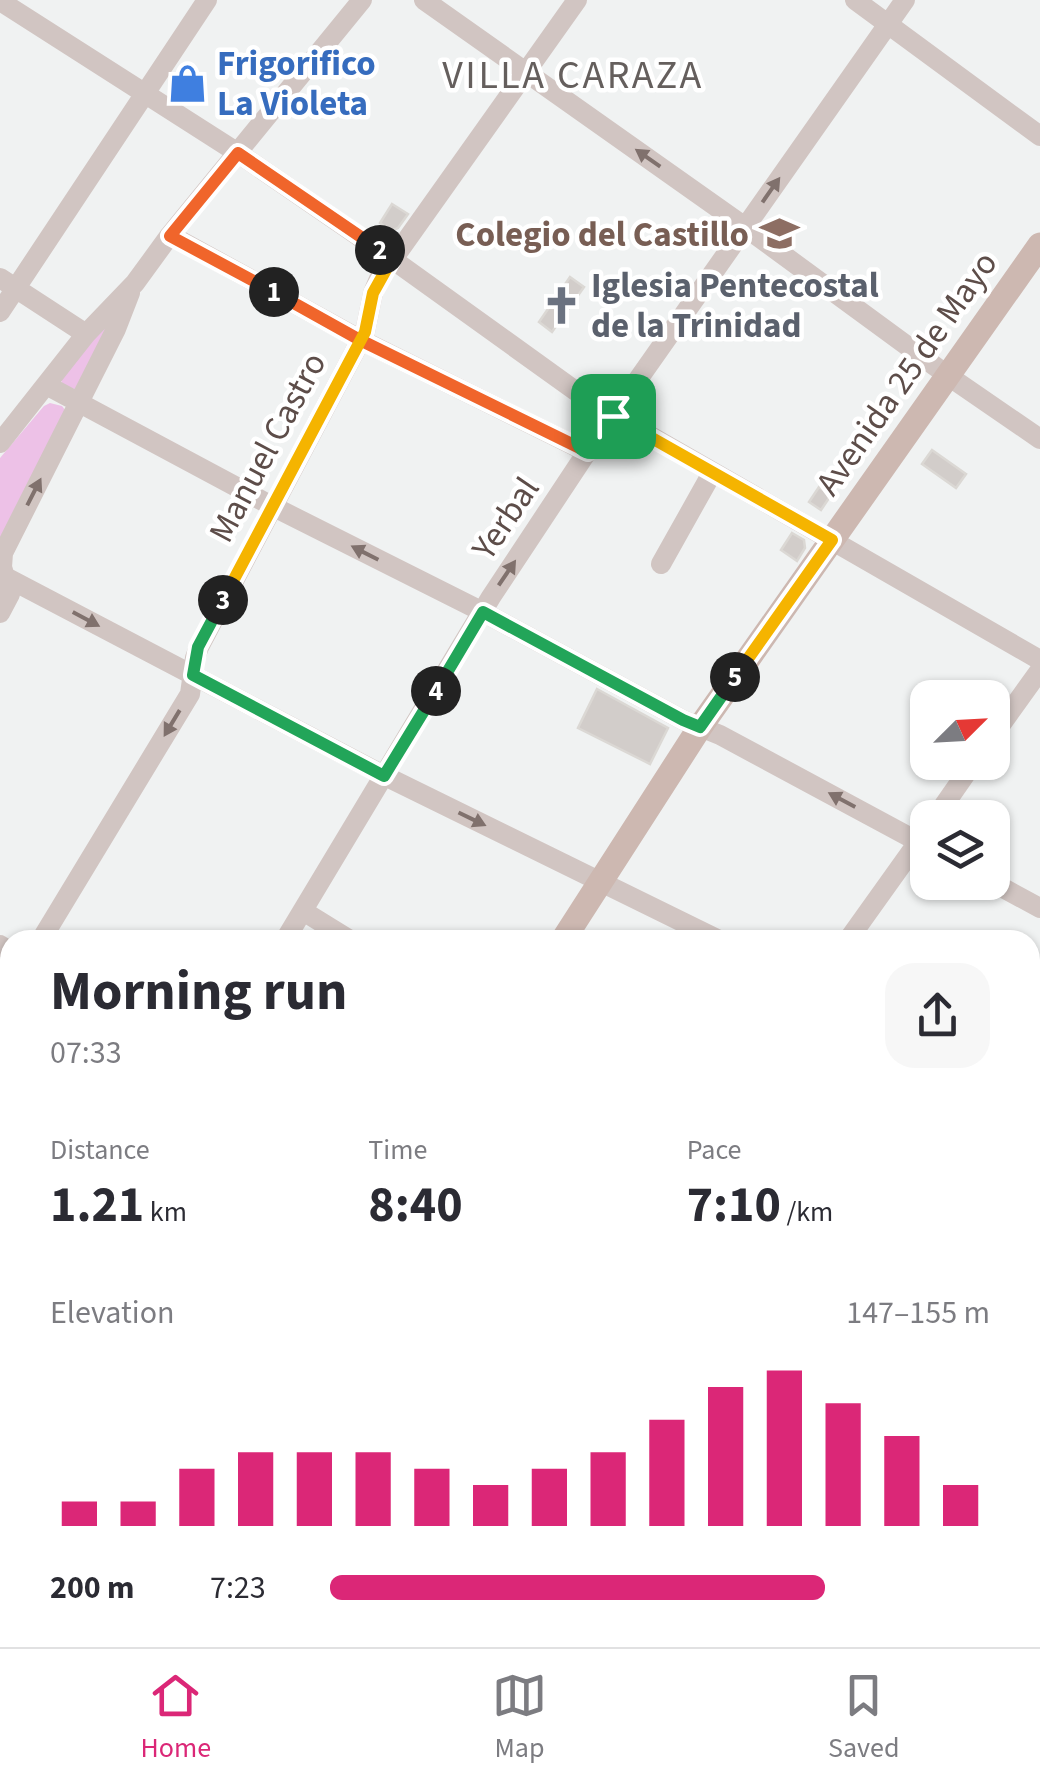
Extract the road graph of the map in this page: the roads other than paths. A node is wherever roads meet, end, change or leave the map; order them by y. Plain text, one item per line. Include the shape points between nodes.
1 (0, 0) edge
2 (207, 0) edge
3 (362, 0) edge
4 (424, 0) edge
5 (577, 0) edge
6 (856, 0) edge
7 (905, 0) edge
8 (888, 24) junction
9 (526, 72) junction
10 (144, 94) junction
11 (1040, 136) edge
12 (238, 153) junction
13 (745, 227) junction
14 (170, 236) junction
15 (1040, 245) edge
16 (392, 259) junction
17 (8, 283) edge
18 (134, 283) junction
19 (0, 312) edge
20 (86, 334) junction
21 (360, 340) junction
22 (947, 375) junction
23 (46, 385) junction
24 (79, 403) junction
25 (613, 416) junction
26 (1040, 439) edge
27 (0, 443) edge
28 (588, 452) junction
29 (712, 473) junction
30 (272, 506) junction
31 (832, 540) junction
32 (661, 564) dead end
33 (2, 575) edge
34 (483, 612) junction
35 (0, 613) edge
36 (1040, 660) edge
37 (1040, 670) edge
38 (193, 675) junction
39 (1010, 712) edge
40 (700, 727) junction
41 (384, 776) junction
42 (910, 832) edge
43 (910, 858) edge
44 (598, 882) junction
45 (1010, 892) edge
46 (1040, 908) edge
47 (304, 911) junction
48 (46, 930) edge
49 (292, 930) edge
50 (334, 930) edge
51 (568, 930) edge
52 (698, 930) edge
53 (856, 930) edge

1 - 10 street
2 - 10 street
3 - 12 street
4 - 9 street
5 - 9 street, Manuel Castro
6 - 8 street
7 - 8 street, Yerbal
8 - 11 street
13 -> 8 street, Yerbal
13 -> 9 street
9 - 16 street, Manuel Castro
10 - 12 street
10 - 17 street
12 - 14 street
12 - 16 street
13 - 22 street
13 - 25 street, Yerbal
14 - 18 street
14 - 21 street
15 - 22 main road, Avenida 25 de Mayo
16 - 21 street, Manuel Castro via 373,293
16 - 25 street
17 - 19 street
17 - 20 street
18 - 20 street
18 - 24 street
20 - 23 street
21 - 28 street
21 - 30 street, Manuel Castro
22 - 26 street
22 - 31 main road, Avenida 25 de Mayo
23 - 24 street
23 - 27 street
24 - 30 street
33 -> 24 street via 3,553
25 - 28 street, Yerbal
25 - 29 street
34 -> 28 street, Yerbal
29 - 31 street
29 - 32 street
34 -> 30 street
30 - 38 street, Manuel Castro via 198,647
31 - 36 street
31 - 40 main road, Avenida 25 de Mayo
33 - 35 street via 10,594
33 -> 38 street
34 - 40 street
34 - 41 street, Yerbal
37 - 39 street
38 - 41 street
38 -> 48 street, Manuel Castro via 190,694
42 -> 40 street
40 - 44 main road, Avenida 25 de Mayo
41 -> 44 street
41 - 47 street, Yerbal
43 - 53 street
44 - 51 main road, Avenida 25 de Mayo
44 - 52 street
45 - 46 street
47 - 49 street, Yerbal
47 - 50 street

